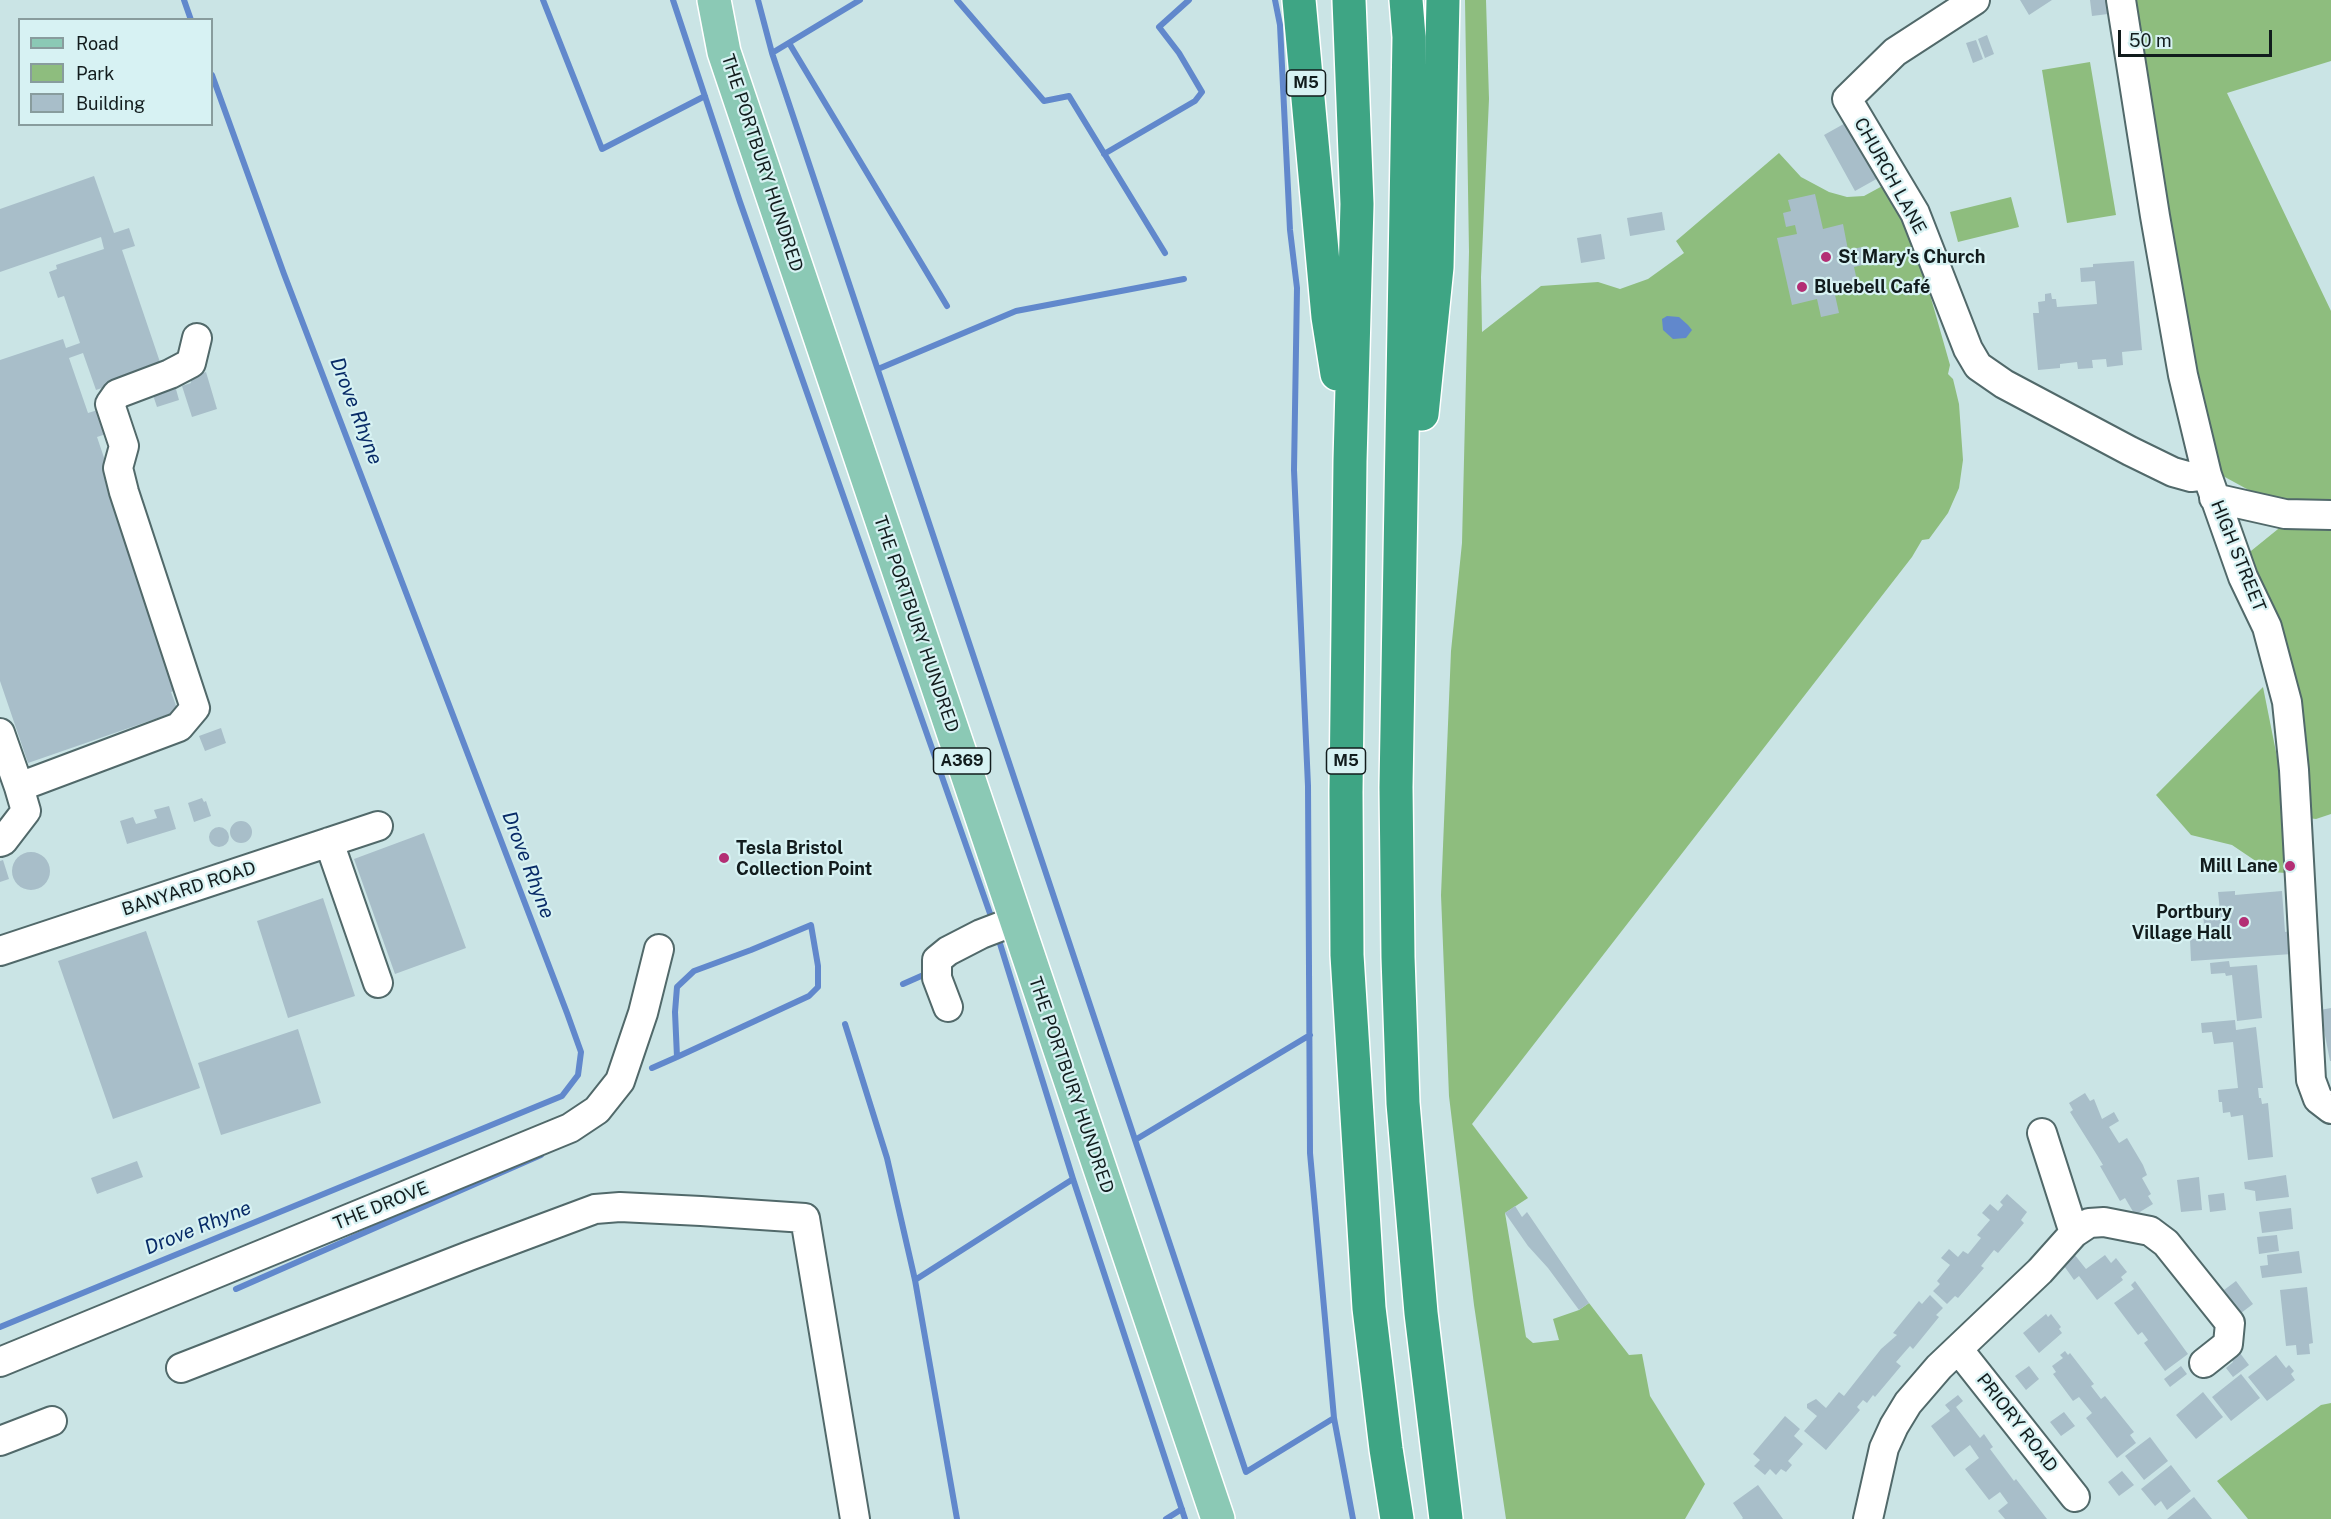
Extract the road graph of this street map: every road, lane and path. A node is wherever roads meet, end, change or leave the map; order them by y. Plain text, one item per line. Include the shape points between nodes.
1 (714, 0) edge
2 (1299, 0) edge
3 (1349, 0) edge
4 (1406, 0) edge
5 (1443, 0) edge
6 (1975, 0) edge
7 (2121, 0) edge
8 (1972, 320) dead end
9 (197, 338) dead end
10 (1968, 349) junction
11 (1350, 461) junction
12 (2210, 486) junction
13 (2331, 515) edge
14 (1399, 642) junction
15 (0, 733) edge
16 (19, 787) junction
17 (378, 826) dead end
18 (0, 842) edge
19 (329, 842) junction
20 (1015, 921) junction
21 (659, 949) dead end
22 (0, 951) edge
23 (378, 983) dead end
24 (948, 1007) dead end
25 (2331, 1109) edge
26 (2042, 1133) dead end
27 (2074, 1233) junction
28 (1958, 1349) junction
29 (0, 1362) edge
30 (2204, 1363) dead end
31 (182, 1368) dead end
32 (52, 1421) dead end
33 (0, 1441) edge
34 (2075, 1497) dead end
35 (855, 1519) edge
36 (1218, 1519) edge
37 (1397, 1519) edge
38 (1446, 1519) edge
39 (1868, 1519) edge

1 - 20 main road, THE PORTBURY HUNDRED / A369 via 724,52
2 - 11 highway, M5 via 1328,317
3 - 11 highway, M5 via 1357,204
4 - 14 highway via 1409,37
5 - 14 highway via 1437,267
6 - 10 street, CHURCH LANE via 1895,52 1847,99 1915,213
7 - 12 street, HIGH STREET via 2181,363
8 - 10 street via 1967,331
9 - 16 street via 191,363 117,394 110,404 124,446 118,468 124,492 195,708 179,727
10 - 12 street, CHURCH LANE via 1978,366 2004,384 2172,472
11 - 37 highway, M5 via 1347,955 1369,1308
12 - 13 street, CHURCH LANE via 2285,514
12 - 25 street, HIGH STREET via 2266,627 2287,702 2311,1080 2318,1099
14 - 38 highway via 1396,810 1403,1103 1421,1313
15 - 16 street
16 - 18 street via 26,811
17 - 19 street, BANYARD ROAD
19 - 22 street, BANYARD ROAD
19 - 23 street
20 - 24 street via 981,934 938,960 937,978
20 - 36 main road, THE PORTBURY HUNDRED / A369
21 - 29 street, THE DROVE via 620,1081 597,1110 570,1128
26 - 27 street
27 - 28 street
27 - 30 street via 2089,1222 2104,1222 2150,1231 2166,1243 2230,1323 2228,1344
28 - 34 street, PRIORY ROAD
28 - 39 street via 1908,1403 1894,1426 1884,1448
31 - 35 street via 596,1209 701,1210 805,1218
32 - 33 street

